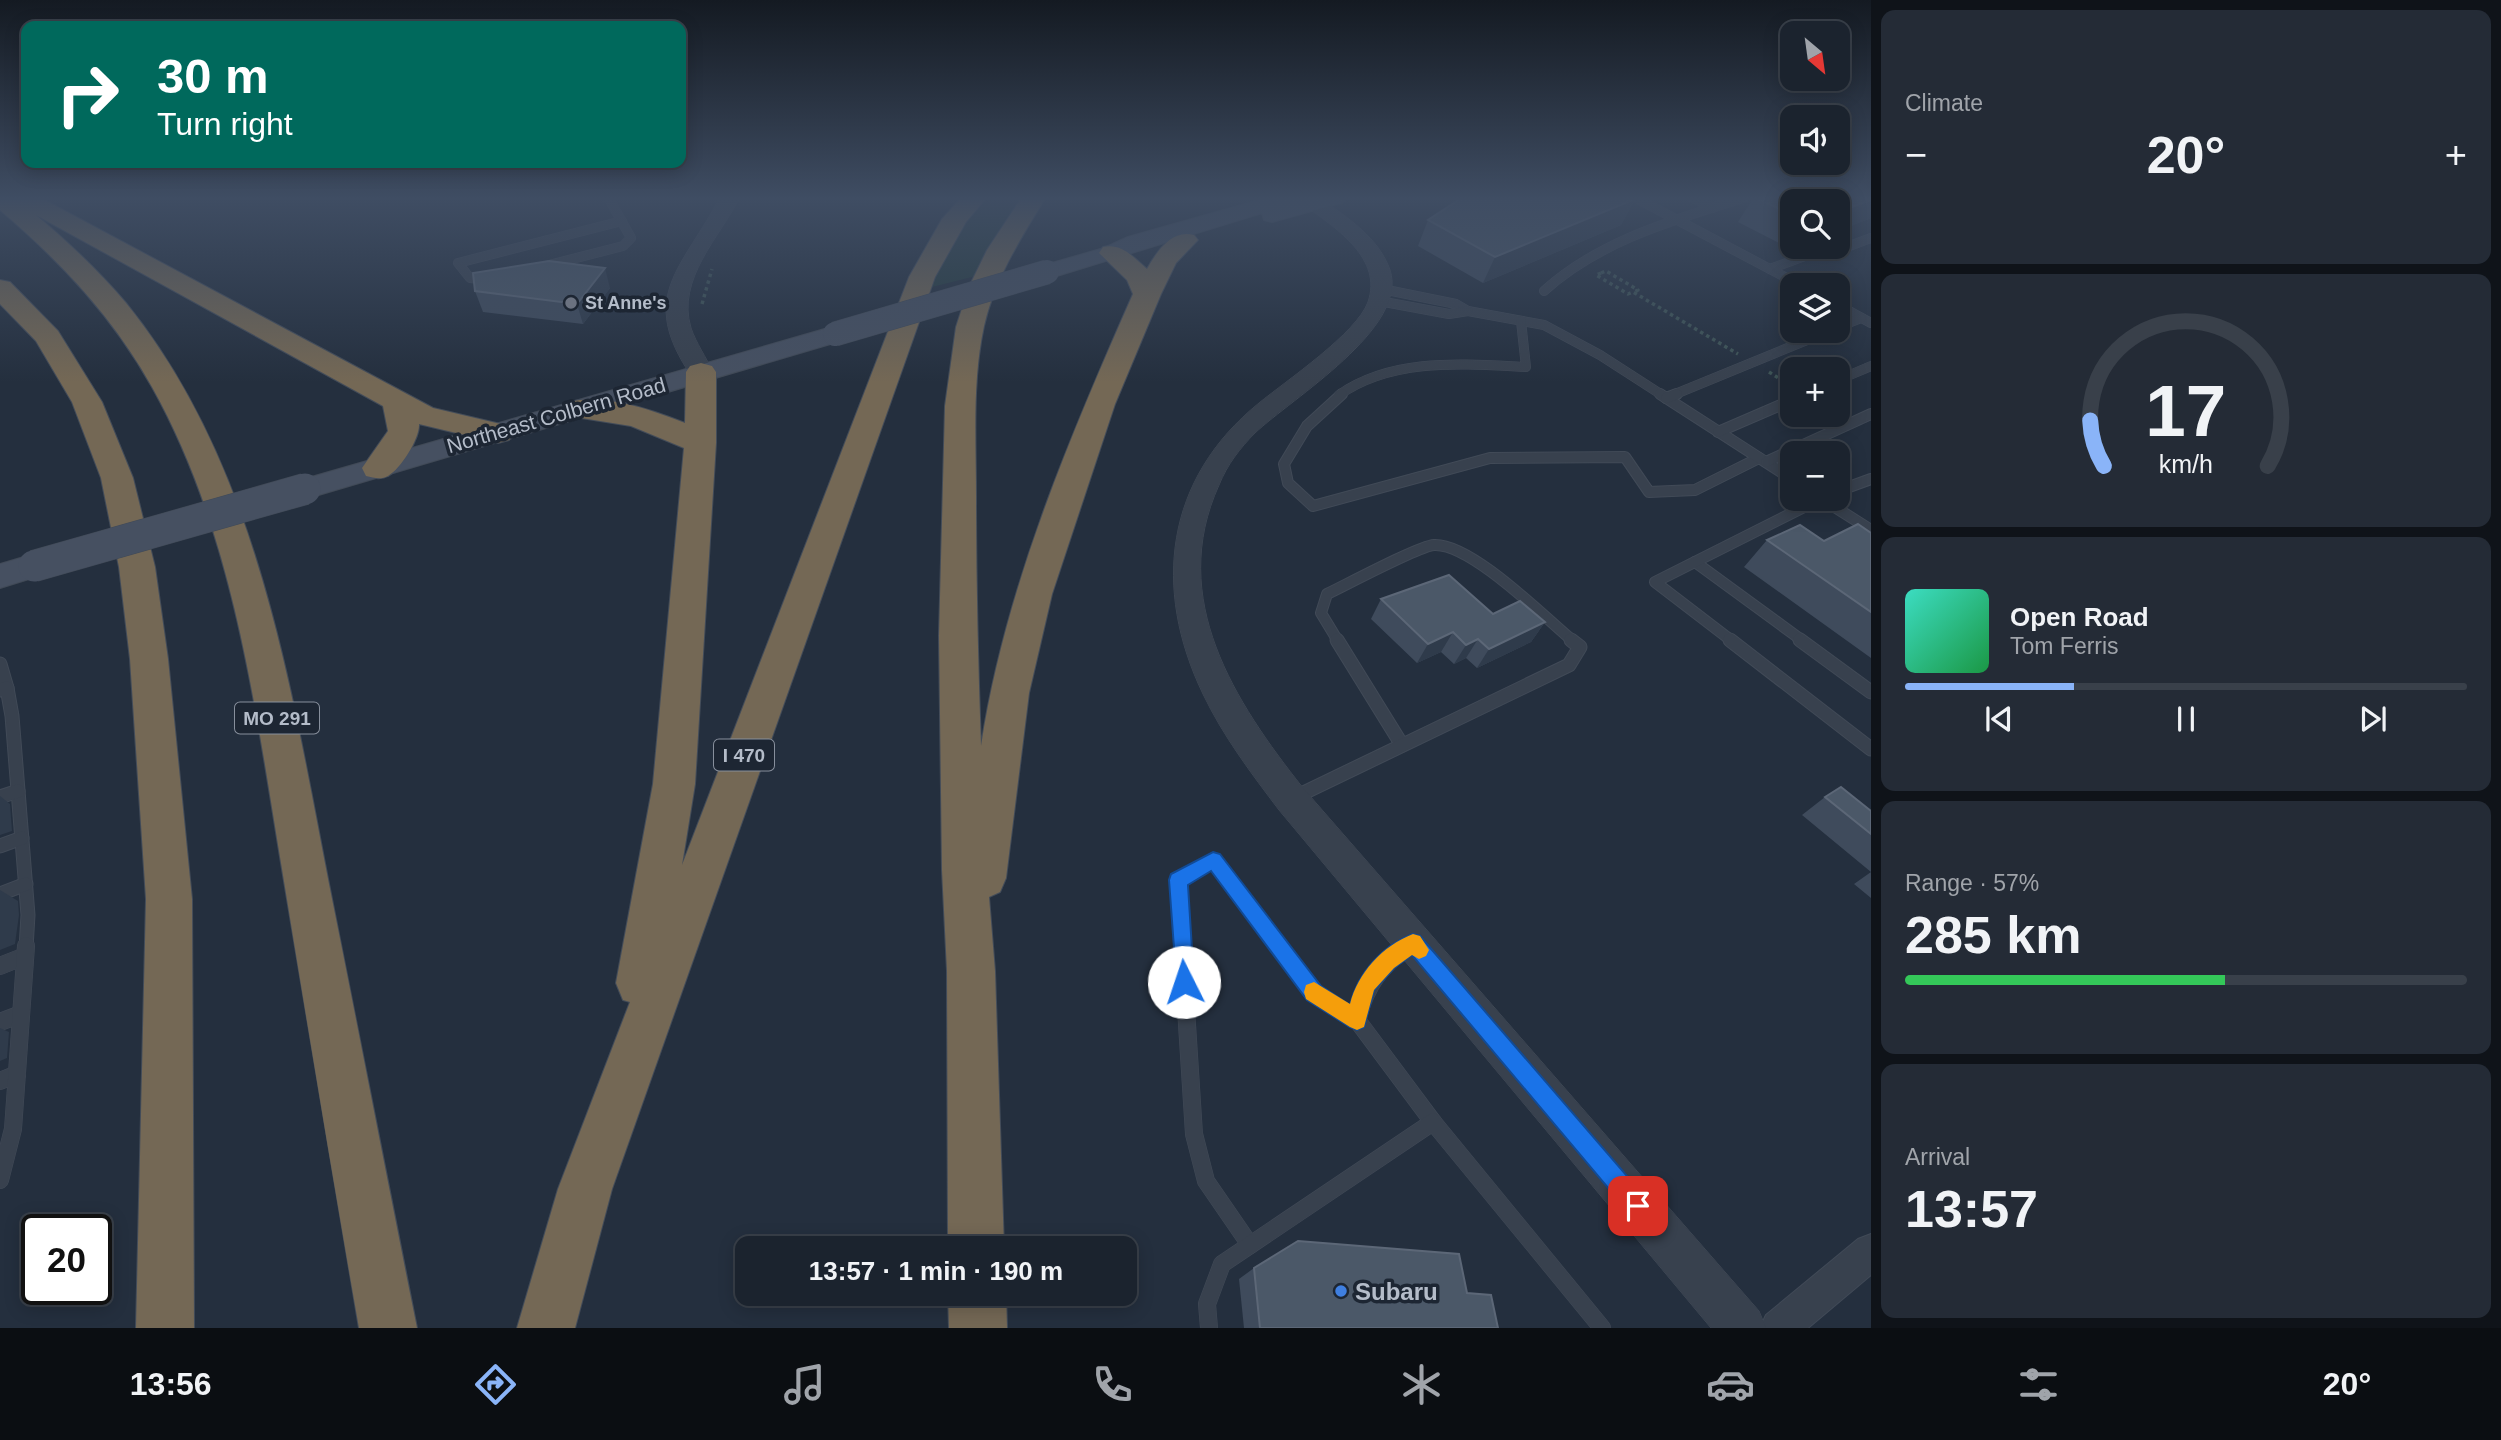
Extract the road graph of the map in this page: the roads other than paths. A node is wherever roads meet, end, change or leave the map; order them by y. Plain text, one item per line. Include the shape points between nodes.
1 (69, 259) edge
2 (135, 259) edge
3 (474, 259) edge
4 (574, 259) edge
5 (693, 259) edge
6 (932, 259) edge
7 (996, 259) edge
8 (1092, 259) edge
9 (1119, 259) edge
10 (1166, 259) edge
11 (1374, 259) edge
12 (1585, 259) edge
13 (1751, 259) edge
14 (1797, 259) edge
15 (1770, 269) junction
16 (532, 270) edge
17 (1780, 274) edge
18 (505, 276) edge
19 (0, 288) edge
20 (1544, 291) dead end
21 (1147, 293) junction
22 (1381, 295) junction
23 (1850, 312) edge
24 (1861, 318) junction
25 (1521, 321) junction
26 (1850, 322) edge
27 (1871, 323) edge
28 (1800, 343) edge
29 (1871, 366) edge
30 (701, 372) junction
31 (1850, 375) edge
32 (1666, 398) junction
33 (396, 401) junction
34 (1780, 405) edge
35 (580, 409) junction
36 (1871, 414) edge
37 (1718, 432) junction
38 (498, 433) junction
39 (700, 443) junction
40 (1762, 460) junction
41 (378, 468) junction
42 (1780, 471) edge
43 (1871, 479) edge
44 (1850, 487) edge
45 (1797, 511) edge
46 (1840, 511) edge
47 (1871, 530) edge
48 (1695, 562) junction
49 (0, 576) edge
50 (0, 664) edge
51 (3, 689) edge
52 (1871, 691) edge
53 (1402, 745) junction
54 (15, 746) junction
55 (1871, 749) edge
56 (0, 750) edge
57 (18, 791) junction
58 (0, 797) edge
59 (1291, 799) junction
60 (22, 838) junction
61 (0, 846) edge
62 (26, 884) junction
63 (0, 894) edge
64 (1413, 943) junction
65 (25, 956) junction
66 (0, 965) edge
67 (21, 1014) junction
68 (1357, 1020) junction
69 (0, 1022) edge
70 (17, 1074) junction
71 (973, 1079) junction
72 (0, 1081) edge
73 (1433, 1122) junction
74 (5, 1147) edge
75 (0, 1180) edge
76 (585, 1189) junction
77 (976, 1236) edge
78 (1250, 1245) junction
79 (1871, 1252) edge
80 (977, 1306) edge
81 (386, 1321) edge
82 (165, 1328) edge
83 (546, 1328) edge
84 (978, 1328) edge
85 (1209, 1328) edge
86 (1602, 1328) edge
87 (1742, 1328) edge
88 (1779, 1328) edge

1 - 81 highway, MO 291 via 130,327 168,389 201,454 239,559 273,696
2 - 33 highway
3 - 18 lane via 458,263 461,274 471,280
4 - 16 lane
5 - 30 street via 682,277 678,325
6 - 76 highway, I 470
7 - 71 highway via 970,327 960,406 958,636
8 - 30 main road, Northeast Colbern Road, bridge
9 - 21 highway via 1139,276
10 - 21 highway
11 - 22 street
12 - 20 lane via 1561,272
13 - 15 lane
14 - 15 lane
15 - 17 lane
19 - 82 highway via 48,337 87,402 117,478 137,567 169,898
21 - 71 highway via 1100,404 1034,594 1009,693 982,898
22 - 25 lane via 1450,314 1468,311
22 - 59 street via 1371,317 1352,337 1221,456 1191,521 1186,561 1200,647 1218,693
23 - 24 lane
24 - 26 lane
24 - 27 lane
25 - 32 lane via 1565,335
25 - 40 lane via 1526,367 1435,365 1381,376 1348,389 1299,434 1286,454 1283,474 1291,486 1313,506 1490,458 1625,457 1649,492 1661,492 1695,489
28 - 32 lane
29 - 31 lane
30 - 35 main road, Northeast Colbern Road
30 - 39 highway
32 - 37 lane
33 - 38 highway via 423,415
33 - 41 highway via 406,423 404,434
34 - 37 lane
35 - 38 main road, Northeast Colbern Road
35 - 39 highway via 626,413 660,423
36 - 40 lane
37 - 40 lane
38 - 41 main road, Northeast Colbern Road
39 - 76 highway via 672,797 628,1041
40 - 42 lane
41 - 49 main road, Northeast Colbern Road, bridge
43 - 44 lane
45 - 48 lane
46 - 47 lane
48 - 52 lane
48 - 55 lane via 1655,583
50 - 51 lane
51 - 54 lane
53 - 53 lane via 1569,664 1580,647 1475,559 1453,547 1432,545 1327,594 1321,613
53 - 59 lane
54 - 56 lane
54 - 57 lane
57 - 58 lane
57 - 60 lane
59 - 64 street
60 - 61 lane
60 - 62 lane
62 - 63 lane
62 - 65 lane
64 - 68 lane via 1365,985
64 - 87 street
65 - 66 lane
65 - 67 lane
67 - 69 lane
67 - 70 lane
68 - 73 lane
68 - 78 lane via 1314,993 1213,860 1178,880 1194,1134 1206,1181
70 - 72 lane
70 - 74 lane
71 - 77 highway
73 - 78 lane
73 - 86 lane
74 - 75 lane
76 - 83 highway, I 470
78 - 85 lane via 1222,1264 1208,1304
79 - 88 street
80 - 84 highway

